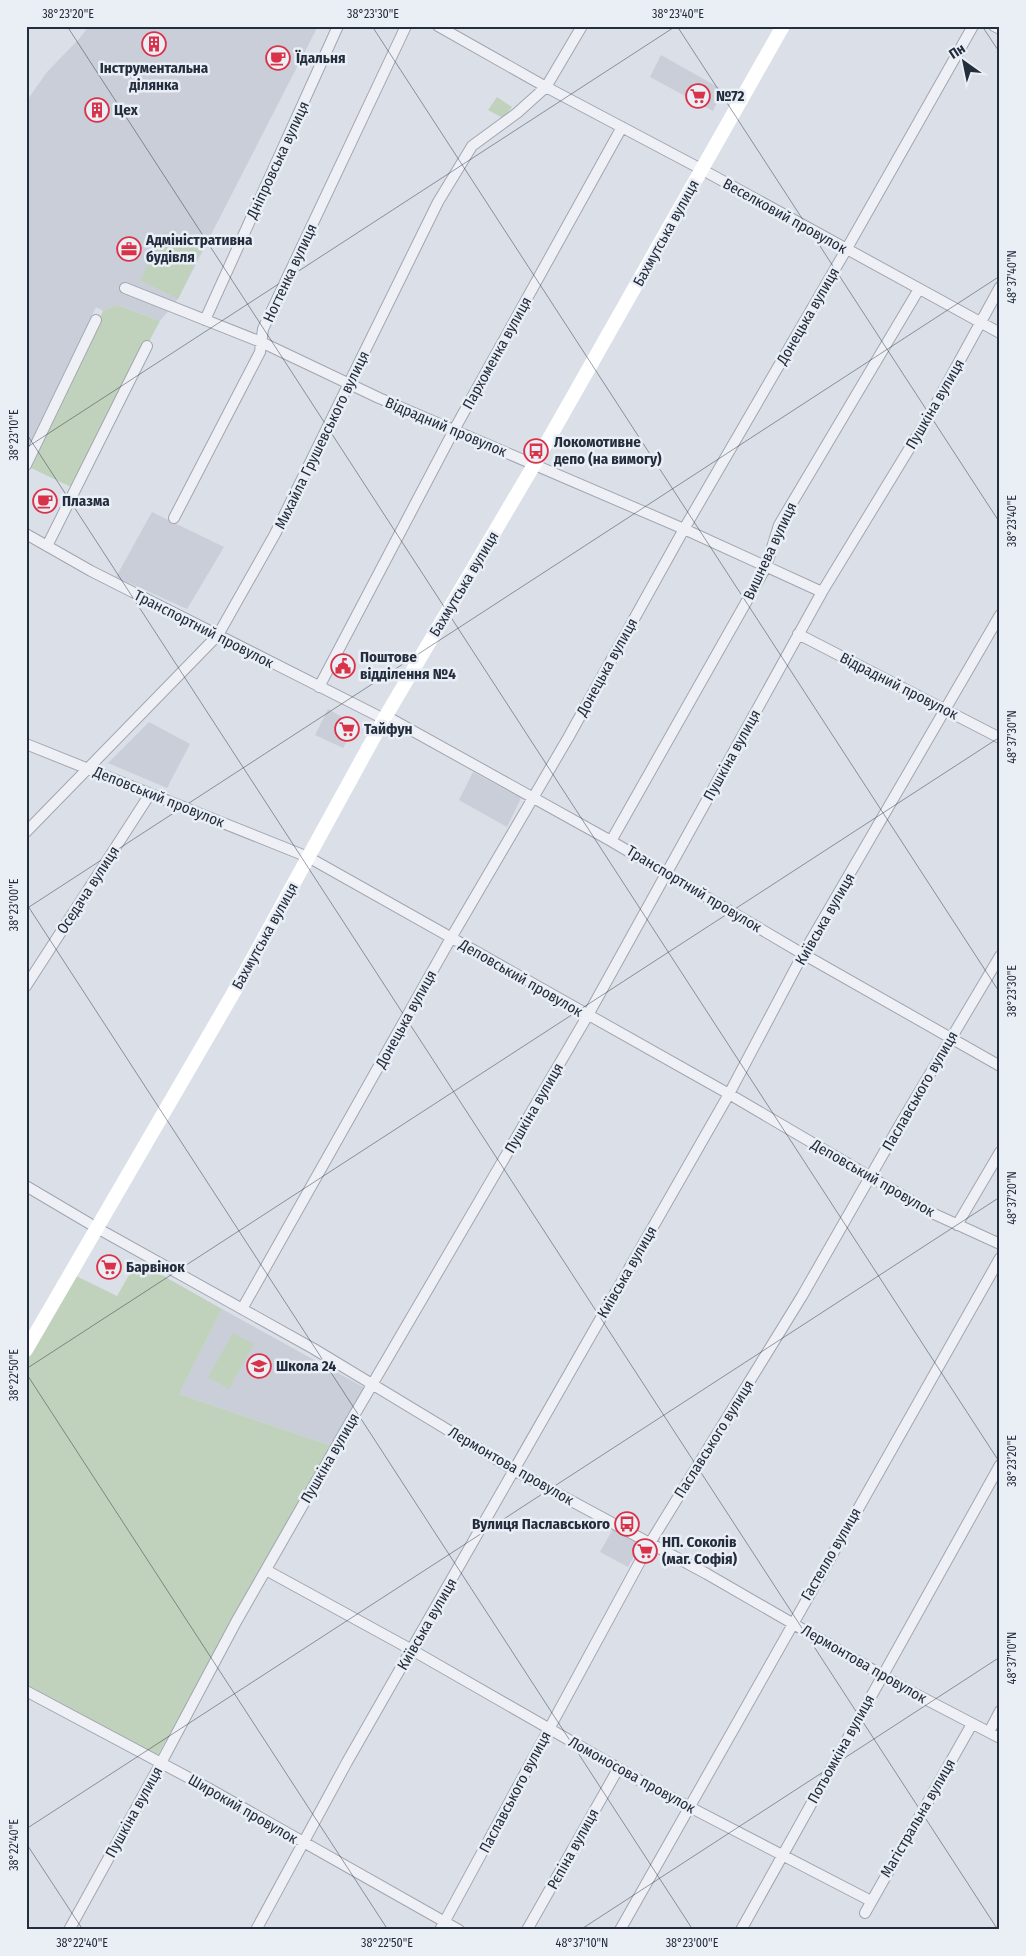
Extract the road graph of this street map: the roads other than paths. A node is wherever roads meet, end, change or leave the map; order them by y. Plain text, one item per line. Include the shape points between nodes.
1 (338, 26) edge
2 (406, 26) edge
3 (438, 26) edge
4 (582, 26) edge
5 (782, 26) edge
6 (973, 26) edge
7 (994, 26) edge
8 (1000, 30) edge
9 (546, 87) junction
10 (622, 128) junction
11 (701, 169) junction
12 (846, 250) junction
13 (1000, 287) edge
14 (125, 288) dead end
15 (919, 289) junction
16 (96, 320) dead end
17 (205, 320) junction
18 (980, 323) junction
19 (1000, 333) edge
20 (260, 342) junction
21 (148, 346) dead end
22 (350, 384) junction
23 (454, 430) junction
24 (26, 465) edge
25 (534, 465) junction
26 (174, 518) dead end
27 (684, 529) junction
28 (26, 534) edge
29 (47, 546) junction
30 (766, 567) junction
31 (822, 592) junction
32 (1000, 615) edge
33 (798, 634) junction
34 (218, 635) junction
35 (320, 688) junction
36 (946, 710) junction
37 (385, 717) junction
38 (1000, 738) edge
39 (26, 744) edge
40 (88, 768) junction
41 (150, 794) junction
42 (533, 798) junction
43 (26, 832) edge
44 (611, 841) junction
45 (308, 857) junction
46 (668, 873) junction
47 (451, 938) junction
48 (803, 954) junction
49 (1000, 956) edge
50 (26, 986) edge
51 (588, 1015) junction
52 (950, 1039) junction
53 (1000, 1066) edge
54 (729, 1094) junction
55 (1000, 1152) edge
56 (870, 1176) junction
57 (26, 1186) edge
58 (957, 1225) junction
59 (97, 1228) junction
60 (1000, 1244) edge
61 (1000, 1258) edge
62 (242, 1309) junction
63 (26, 1350) edge
64 (373, 1385) junction
65 (1000, 1465) edge
66 (514, 1470) junction
67 (650, 1543) junction
68 (266, 1570) junction
69 (792, 1623) junction
70 (412, 1650) junction
71 (882, 1674) junction
72 (26, 1690) edge
73 (1000, 1711) edge
74 (972, 1724) junction
75 (550, 1729) junction
76 (989, 1732) junction
77 (1000, 1738) edge
78 (162, 1763) junction
79 (618, 1769) junction
80 (690, 1807) junction
81 (304, 1843) junction
82 (782, 1855) junction
83 (871, 1901) junction
84 (865, 1913) dead end
85 (443, 1926) edge
86 (69, 1930) edge
87 (256, 1930) edge
88 (459, 1930) edge
89 (528, 1930) edge
90 (620, 1930) edge
91 (741, 1930) edge

1 - 17 street, Дніпровська вулиця
2 - 20 street, Ногтенка вулиця via 263,329
3 - 9 street, Веселковий провулок
4 - 9 street, Михайла Грушевського вулиця
5 - 11 street, Бахмутська вулиця
6 - 12 street, Донецька вулиця
7 - 8 street
9 - 10 street, Веселковий провулок
9 - 22 street, Михайла Грушевського вулиця via 472,146 438,202
10 - 11 street, Веселковий провулок
10 - 23 street, Пархоменка вулиця
11 - 12 street, Веселковий провулок
11 - 25 street, Бахмутська вулиця
12 - 15 street, Веселковий провулок
12 - 27 street, Донецька вулиця
13 - 18 street, Пушкіна вулиця
14 - 17 street, Відрадний провулок
15 - 18 street, Веселковий провулок
15 - 30 street, Вишнева вулиця via 779,525
16 - 24 street
17 - 20 street, Відрадний провулок
18 - 19 street, Веселковий провулок
18 - 31 street, Пушкіна вулиця via 931,413
20 - 22 street, Відрадний провулок
20 - 26 street, Ногтенка вулиця via 260,352
21 - 29 street
22 - 23 street, Відрадний провулок
22 - 34 street, Михайла Грушевського вулиця via 275,534
23 - 25 street, Відрадний провулок
23 - 35 street, Пархоменка вулиця
25 - 27 street, Відрадний провулок
25 - 37 street, Бахмутська вулиця
27 - 30 street, Відрадний провулок
27 - 42 street, Донецька вулиця
28 - 29 street, Транспортний провулок
29 - 34 street, Транспортний провулок
30 - 31 street, Відрадний провулок
30 - 44 street, Вишнева вулиця
31 - 33 street, Пушкіна вулиця
32 - 36 street, Київська вулиця
33 - 36 street, Відрадний провулок
33 - 46 street, Пушкіна вулиця
34 - 35 street, Транспортний провулок
34 - 40 street, Михайла Грушевського вулиця
35 - 37 street, Транспортний провулок
36 - 38 street, Відрадний провулок
36 - 48 street, Київська вулиця
37 - 42 street, Транспортний провулок
37 - 45 street, Бахмутська вулиця
39 - 40 street, Деповський провулок
40 - 41 street, Деповський провулок
40 - 43 street, Михайла Грушевського вулиця
41 - 45 street, Деповський провулок
41 - 50 street, Оседача вулиця
42 - 44 street, Транспортний провулок
42 - 47 street, Донецька вулиця
44 - 46 street, Транспортний провулок
45 - 47 street, Деповський провулок
45 - 59 street, Бахмутська вулиця
46 - 48 street, Транспортний провулок
46 - 51 street, Пушкіна вулиця
47 - 51 street, Деповський провулок
47 - 62 street, Донецька вулиця
48 - 52 street, Транспортний провулок
48 - 54 street, Київська вулиця
49 - 52 street, Паславського вулиця
51 - 54 street, Деповський провулок
51 - 64 street, Пушкіна вулиця
52 - 53 street, Транспортний провулок
52 - 56 street, Паславського вулиця
54 - 56 street, Деповський провулок
54 - 66 street, Київська вулиця
55 - 58 street
56 - 58 street, Деповський провулок
56 - 67 street, Паславського вулиця via 802,1296
57 - 59 street, Лермонтова провулок
58 - 60 street, Деповський провулок
59 - 62 street, Лермонтова провулок
59 - 63 street, Бахмутська вулиця
61 - 69 street, Гастелло вулиця
62 - 64 street, Лермонтова провулок
64 - 66 street, Лермонтова провулок
64 - 68 street, Пушкіна вулиця
65 - 71 street, Потьомкіна вулиця
66 - 67 street, Лермонтова провулок
66 - 70 street, Київська вулиця
67 - 69 street, Лермонтова провулок
67 - 75 street, Паславського вулиця
68 - 70 street, Ломоносова провулок
68 - 78 street, Пушкіна вулиця
69 - 71 street, Лермонтова провулок
69 - 80 street, Гастелло вулиця
70 - 75 street, Ломоносова провулок
70 - 81 street, Київська вулиця
71 - 74 street, Лермонтова провулок
71 - 82 street, Потьомкіна вулиця
72 - 78 street, Широкий провулок
73 - 76 street
74 - 76 street, Лермонтова провулок
74 - 83 street, Магістральна вулиця
75 - 79 street, Ломоносова провулок
75 - 85 street, Паславського вулиця
76 - 77 street, Лермонтова провулок
78 - 81 street, Широкий провулок
78 - 86 street, Пушкіна вулиця
79 - 80 street, Ломоносова провулок
79 - 89 street, Рєпіна вулиця
80 - 82 street, Ломоносова провулок
80 - 90 street, Гастелло вулиця
81 - 85 street, Широкий провулок
81 - 87 street, Київська вулиця
82 - 83 street, Ломоносова провулок
82 - 91 street, Потьомкіна вулиця
83 - 84 street, Магістральна вулиця
85 - 88 street, Широкий провулок

